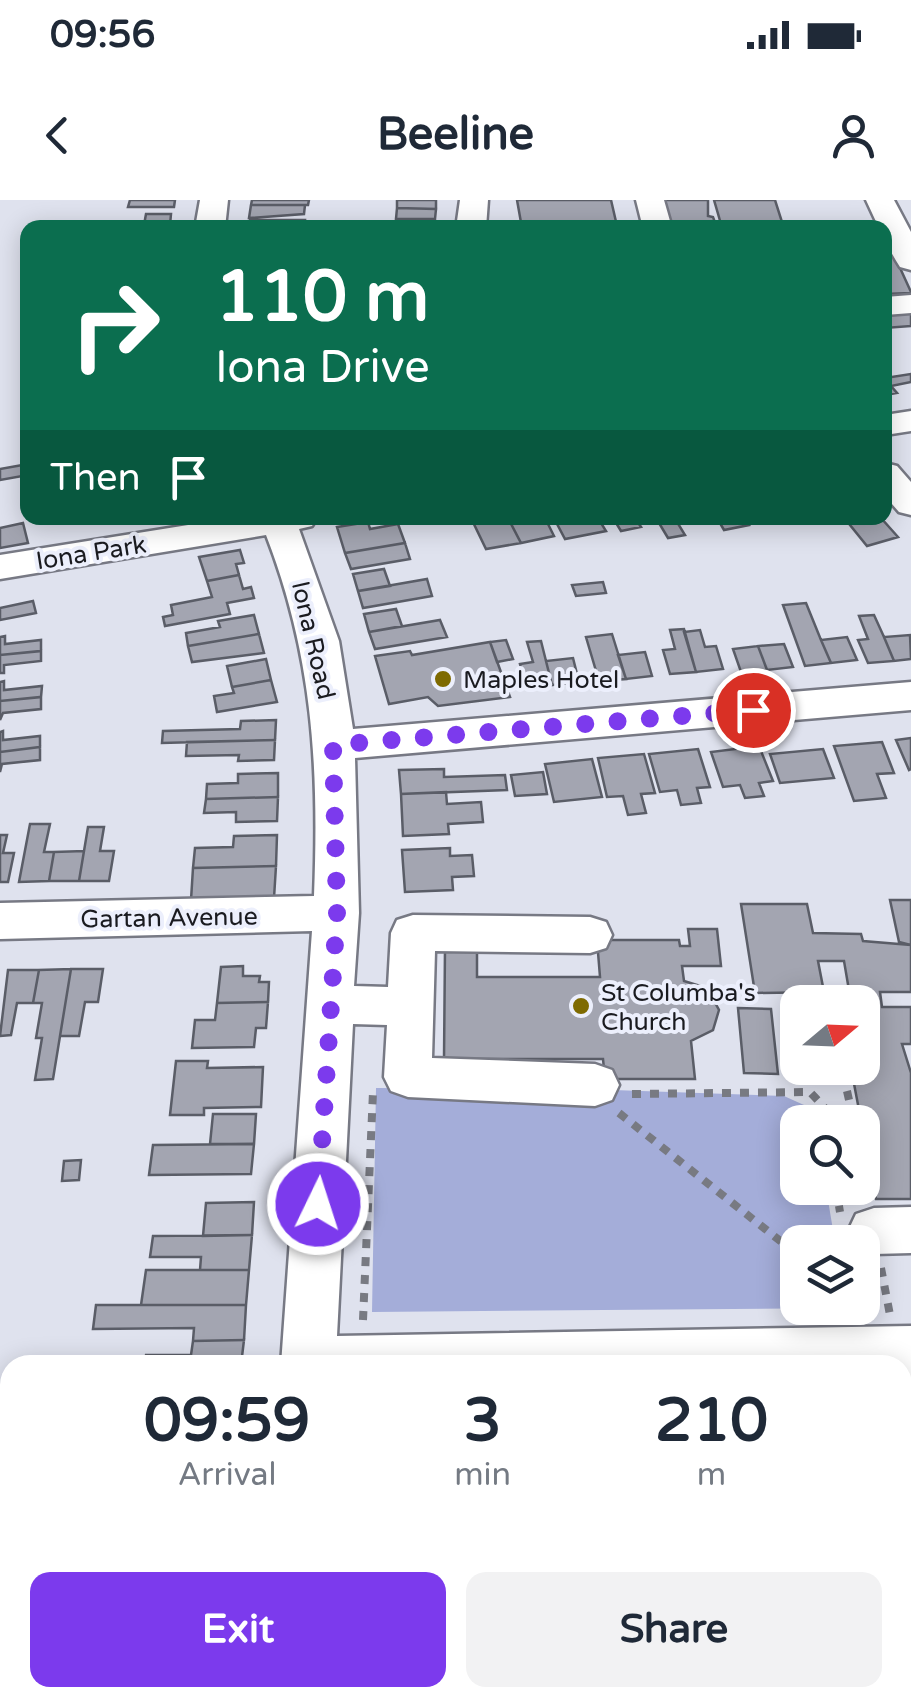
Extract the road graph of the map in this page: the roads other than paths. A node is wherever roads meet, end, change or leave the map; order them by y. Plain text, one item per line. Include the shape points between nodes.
1 (907, 200) edge
2 (911, 208) edge
3 (892, 224) edge
4 (911, 261) edge
5 (892, 482) edge
6 (911, 504) edge
7 (249, 525) edge
8 (287, 525) edge
9 (0, 567) edge
10 (911, 696) edge
11 (333, 745) junction
12 (337, 913) junction
13 (0, 921) edge
14 (590, 935) dead end
15 (330, 1005) junction
16 (412, 1006) junction
17 (595, 1090) road end
18 (911, 1352) edge
19 (309, 1355) edge
20 (644, 1355) edge

1 - 2 street
3 - 4 street
5 - 6 street
7 - 9 street, Iona Park
8 - 11 street, Iona Road via 328,682
10 - 11 street
11 - 12 street, Iona Road
12 - 13 street, Gartan Avenue
12 - 15 street, Iona Road
14 - 16 street via 414,933
15 - 16 street
15 - 19 street, Iona Road
16 - 17 street via 408,1077
18 - 20 street

